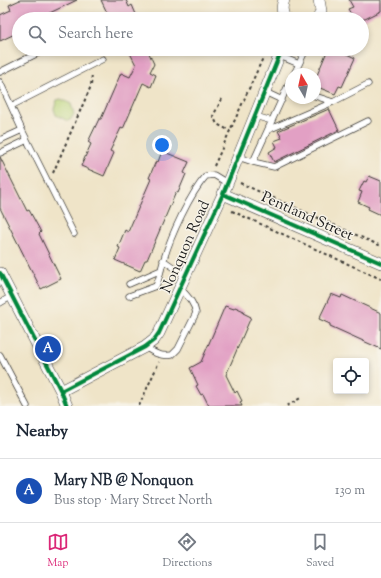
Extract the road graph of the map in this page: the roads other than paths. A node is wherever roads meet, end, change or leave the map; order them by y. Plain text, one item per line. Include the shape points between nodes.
1 (284, 0) edge
2 (318, 0) edge
3 (282, 12) edge
4 (321, 12) edge
5 (32, 56) edge
6 (279, 56) edge
7 (287, 56) edge
8 (303, 56) edge
9 (103, 59) dead end
10 (299, 64) junction
11 (297, 68) edge
12 (0, 72) edge
13 (0, 82) edge
14 (368, 84) dead end
15 (264, 92) junction
16 (285, 94) edge
17 (321, 98) edge
18 (282, 100) junction
19 (333, 102) junction
20 (11, 106) junction
21 (255, 116) junction
22 (272, 121) junction
23 (368, 121) dead end
24 (22, 130) junction
25 (268, 130) junction
26 (0, 140) edge
27 (27, 140) junction
28 (0, 153) edge
29 (238, 157) junction
30 (253, 162) junction
31 (225, 188) junction
32 (74, 234) dead end
33 (163, 260) junction
34 (381, 263) edge
35 (161, 270) junction
36 (0, 273) edge
37 (186, 276) junction
38 (129, 284) dead end
39 (180, 288) junction
40 (12, 296) junction
41 (129, 296) dead end
42 (0, 303) edge
43 (145, 347) junction
44 (0, 355) edge
45 (61, 391) junction
46 (26, 406) edge
47 (67, 406) edge

1 - 3 street
2 - 4 street
5 - 12 lane
6 - 15 street, Nonquon Road
7 - 10 lane
8 - 10 lane
9 - 20 lane
10 - 11 lane
13 - 20 lane
14 - 19 lane
15 - 18 lane
15 - 21 street, Nonquon Road
16 - 18 lane
17 - 19 lane
18 - 22 lane
19 - 25 lane
20 - 24 lane
21 - 22 lane
21 - 29 street, Nonquon Road
22 - 25 lane
23 - 30 lane via 274,167
24 - 26 lane
24 - 27 lane
25 - 30 lane
27 - 28 lane
27 - 32 lane
29 - 30 lane
29 - 31 street, Nonquon Road
31 - 33 lane via 214,175 206,176 196,190
31 - 34 street, Pentland Street
31 - 37 street, Nonquon Road
33 - 35 lane
33 - 37 lane
35 - 38 lane
35 - 41 lane via 156,286
36 - 40 street
37 - 39 street, Nonquon Road
39 - 43 street, Nonquon Road via 159,334
39 - 43 lane via 193,303 196,313 178,349 172,355 162,356
40 - 42 lane
40 - 45 street
43 - 45 street, Nonquon Road
44 - 46 lane
45 - 47 street

